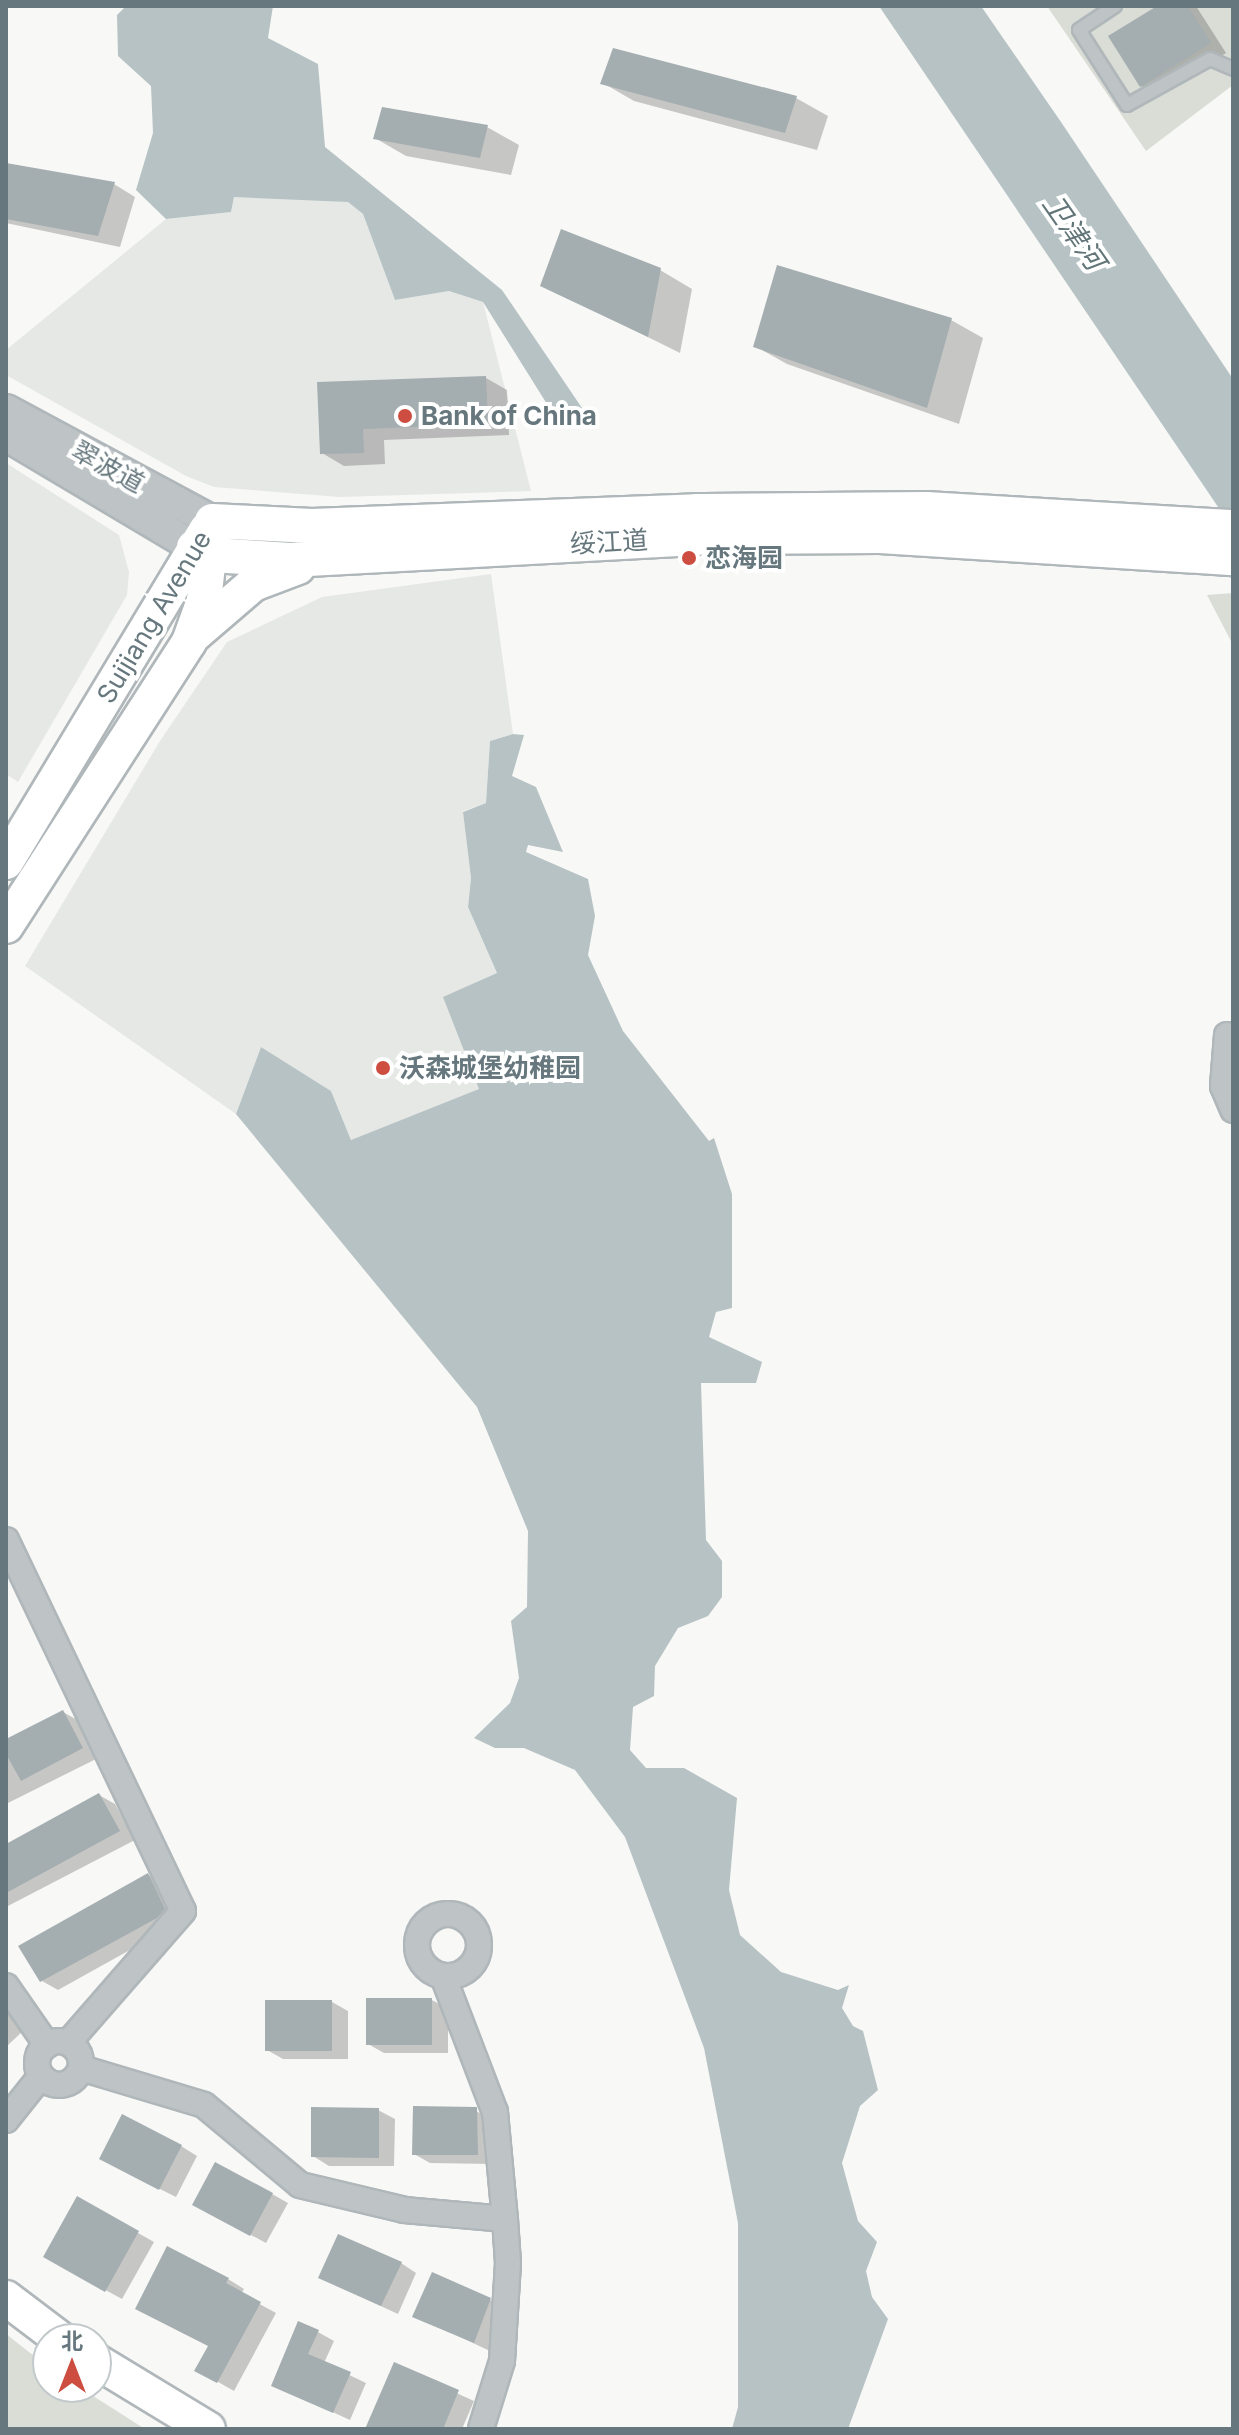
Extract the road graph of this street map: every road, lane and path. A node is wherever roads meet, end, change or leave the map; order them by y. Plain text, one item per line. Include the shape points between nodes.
1 (1115, 6) edge
2 (1233, 69) edge
3 (6, 410) edge
4 (6, 435) edge
5 (206, 541) junction
6 (1228, 548) edge
7 (334, 556) junction
8 (189, 642) junction
9 (6, 862) edge
10 (6, 926) edge
11 (1227, 1035) dead end
12 (1233, 1110) edge
13 (6, 1540) edge
14 (443, 1976) dead end
15 (6, 1986) edge
16 (57, 2044) junction
17 (81, 2068) junction
18 (41, 2076) junction
19 (6, 2120) edge
20 (505, 2219) junction
21 (6, 2298) edge
22 (6, 2316) edge
23 (39, 2323) edge
24 (32, 2333) edge
25 (112, 2371) edge
26 (112, 2383) edge
27 (186, 2429) edge
28 (208, 2429) edge
29 (481, 2429) edge

1 - 2 lane via 1079,30 1127,105 1210,59
3 - 5 street, 翠波道
4 - 5 street, 翠波道
5 - 6 main road, 绥江道 via 312,526 840,509 1199,524
5 - 7 main road, 绥江道 via 290,560
5 - 8 main road, Suijiang Avenue
5 - 9 main road, Suijiang Avenue via 150,621
6 - 7 main road, 绥江道 via 880,536 708,537
7 - 8 main road via 253,584
8 - 10 main road, Suijiang Avenue
11 - 12 street via 1223,1086
13 - 16 street via 183,1911
14 - 20 street via 495,2112
15 - 16 street
16 - 17 street via 79,2053
16 - 18 street via 38,2056
17 - 18 street via 67,2085 52,2085
17 - 20 street via 204,2105 300,2185 405,2210
18 - 19 street
20 - 29 street via 502,2361
21 - 23 main road
22 - 24 main road
25 - 28 main road
26 - 27 main road

